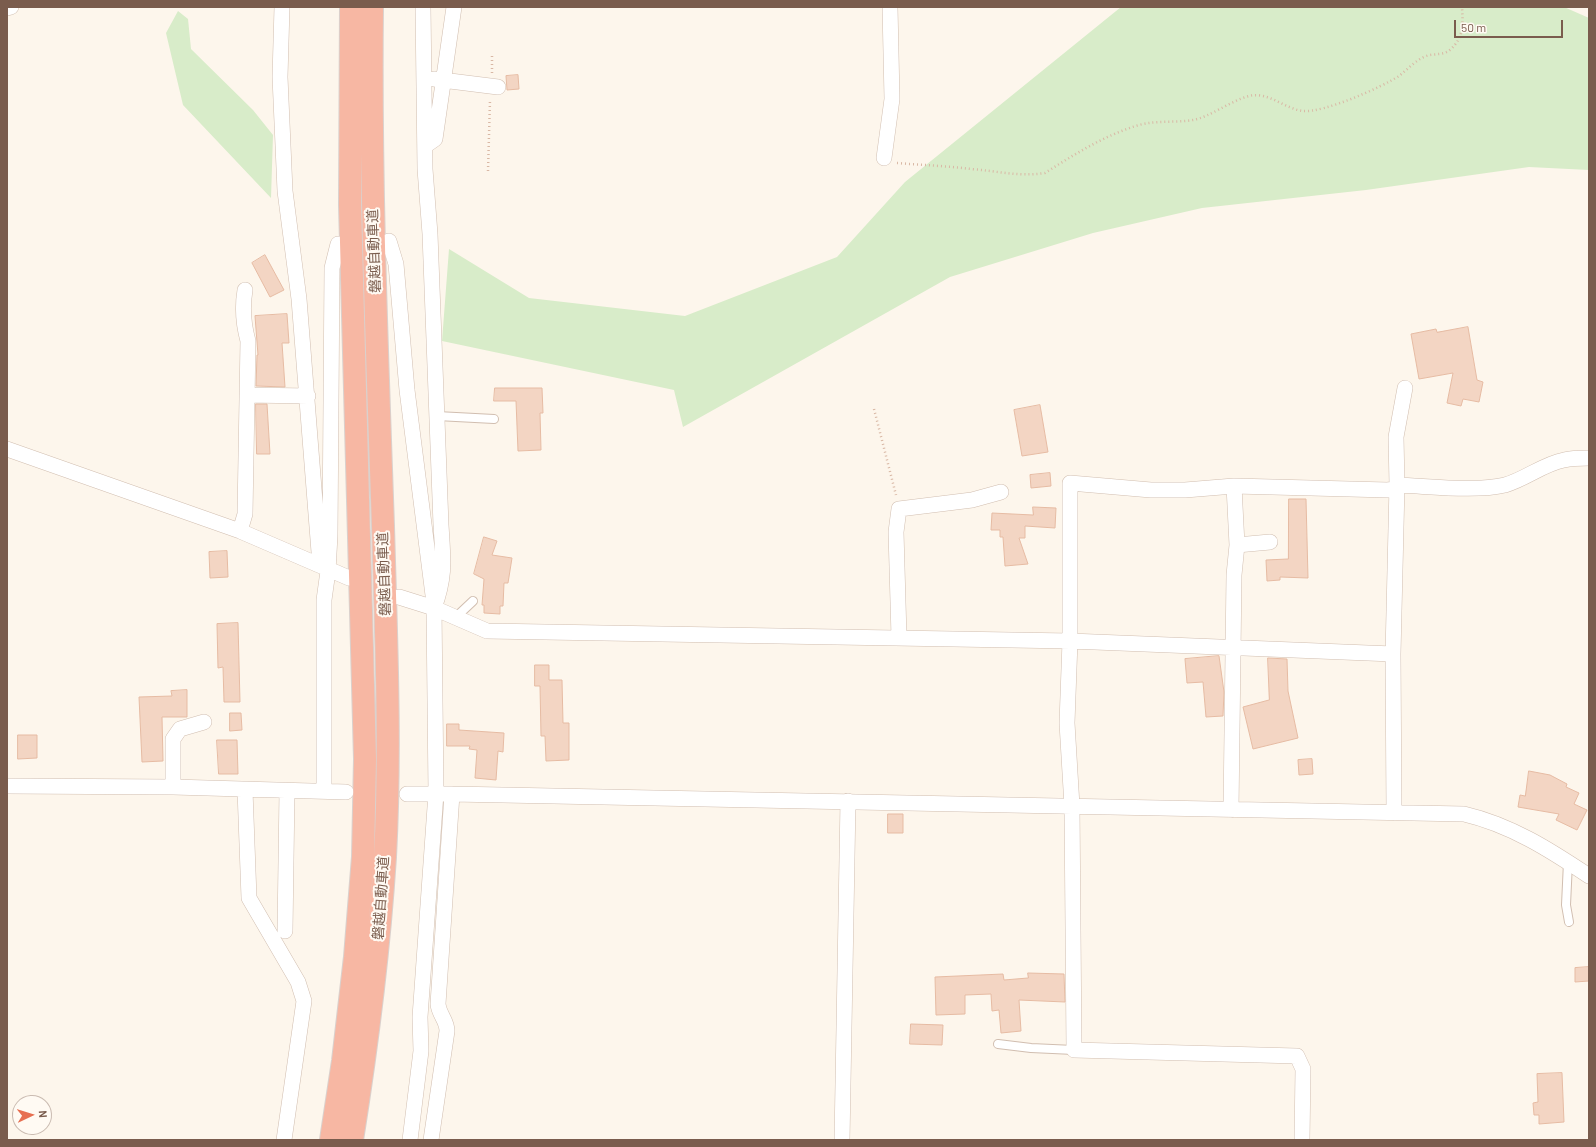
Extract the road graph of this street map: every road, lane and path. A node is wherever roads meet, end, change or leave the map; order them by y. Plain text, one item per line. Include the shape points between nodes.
1 (11, 7) edge
2 (282, 7) edge
3 (351, 7) edge
4 (372, 7) edge
5 (423, 7) edge
6 (454, 7) edge
7 (890, 7) edge
8 (1462, 7) edge
9 (7, 8) edge
10 (492, 54) dead end
11 (425, 77) junction
12 (443, 80) junction
13 (495, 86) junction
14 (425, 146) junction
15 (884, 158) joint
16 (488, 171) dead end
17 (389, 241) dead end
18 (338, 244) dead end
19 (245, 290) dead end
20 (1405, 388) dead end
21 (247, 395) junction
22 (308, 396) junction
23 (874, 409) dead end
24 (437, 416) junction
25 (494, 419) dead end
26 (7, 449) edge
27 (1589, 458) edge
28 (1397, 485) junction
29 (1234, 486) junction
30 (1002, 492) dead end
31 (899, 509) junction
32 (240, 531) junction
33 (1270, 542) dead end
34 (1237, 545) junction
35 (328, 570) junction
36 (350, 578) dead end
37 (399, 597) dead end
38 (473, 602) dead end
39 (434, 608) junction
40 (456, 617) junction
41 (899, 637) junction
42 (1070, 641) junction
43 (1233, 647) junction
44 (1393, 654) junction
45 (204, 722) dead end
46 (7, 786) edge
47 (173, 787) junction
48 (245, 790) junction
49 (287, 791) junction
50 (324, 791) junction
51 (346, 792) dead end
52 (436, 793) junction
53 (407, 794) dead end
54 (452, 794) junction
55 (848, 801) junction
56 (1072, 806) junction
57 (1231, 810) junction
58 (1394, 813) junction
59 (1568, 862) junction
60 (1589, 876) edge
61 (1569, 922) dead end
62 (285, 931) dead end
63 (998, 1044) dead end
64 (1074, 1050) junction
65 (284, 1140) edge
66 (331, 1140) edge
67 (352, 1140) edge
68 (410, 1140) edge
69 (431, 1140) edge
70 (842, 1140) edge
71 (1302, 1140) edge

1 - 9 street
2 - 22 street via 280,77 285,192
3 - 66 highway, 磐越自動車道 via 350,205 365,759 363,857 355,957
4 - 67 highway, 磐越自動車道 via 373,205 386,619 387,770 385,855 377,959
5 - 11 street
6 - 12 street
7 - 15 street via 892,99
8 - 15 path via 1463,28 1458,41 1450,50 1443,54 1427,56 1382,86 1316,110 1304,111 1259,95 1250,96 1194,120 1163,120 1139,125 1092,144 1045,173 1024,176 972,168 893,163
10 - 13 path
11 - 12 street
11 - 14 street
12 - 13 street
12 - 14 street via 435,139
13 - 16 path
14 - 24 street
17 - 39 street via 396,264 407,390
18 - 35 street via 332,268
19 - 21 street via 242,306 248,341
20 - 28 street via 1396,438
21 - 22 street
21 - 32 street via 245,514
22 - 35 street via 319,552 321,561
23 - 31 path
24 - 25 lane
24 - 39 street via 440,525 444,567 442,586
26 - 32 street
27 - 28 street via 1564,460 1548,465 1526,478 1486,488
28 - 29 street via 1394,489 1388,490
28 - 44 street
29 - 34 street
29 - 42 street via 1151,490 1070,483
30 - 31 street via 972,500
31 - 41 street via 896,532
32 - 35 street
33 - 34 street
34 - 43 street
35 - 36 street
35 - 50 street via 324,600
37 - 39 street
38 - 40 lane
39 - 40 street
39 - 52 street
40 - 41 street via 487,631
41 - 42 street
42 - 43 street
42 - 56 street via 1067,723
43 - 44 street
43 - 57 street
44 - 58 street
45 - 47 street via 180,730 173,739
46 - 47 street
47 - 48 street
48 - 49 street
48 - 65 street via 250,898 298,982 304,1001
49 - 50 street
49 - 62 street
50 - 51 street
52 - 53 street
52 - 54 street
52 - 68 street via 420,1017 421,1051
54 - 55 street
54 - 69 street via 438,1004 447,1024 447,1031
55 - 56 street
55 - 70 street
56 - 57 street
56 - 64 street
57 - 58 street
58 - 59 street via 1464,814 1487,820 1505,826
59 - 60 street
59 - 61 lane via 1566,905
63 - 64 lane
64 - 71 street via 1297,1056 1303,1070

